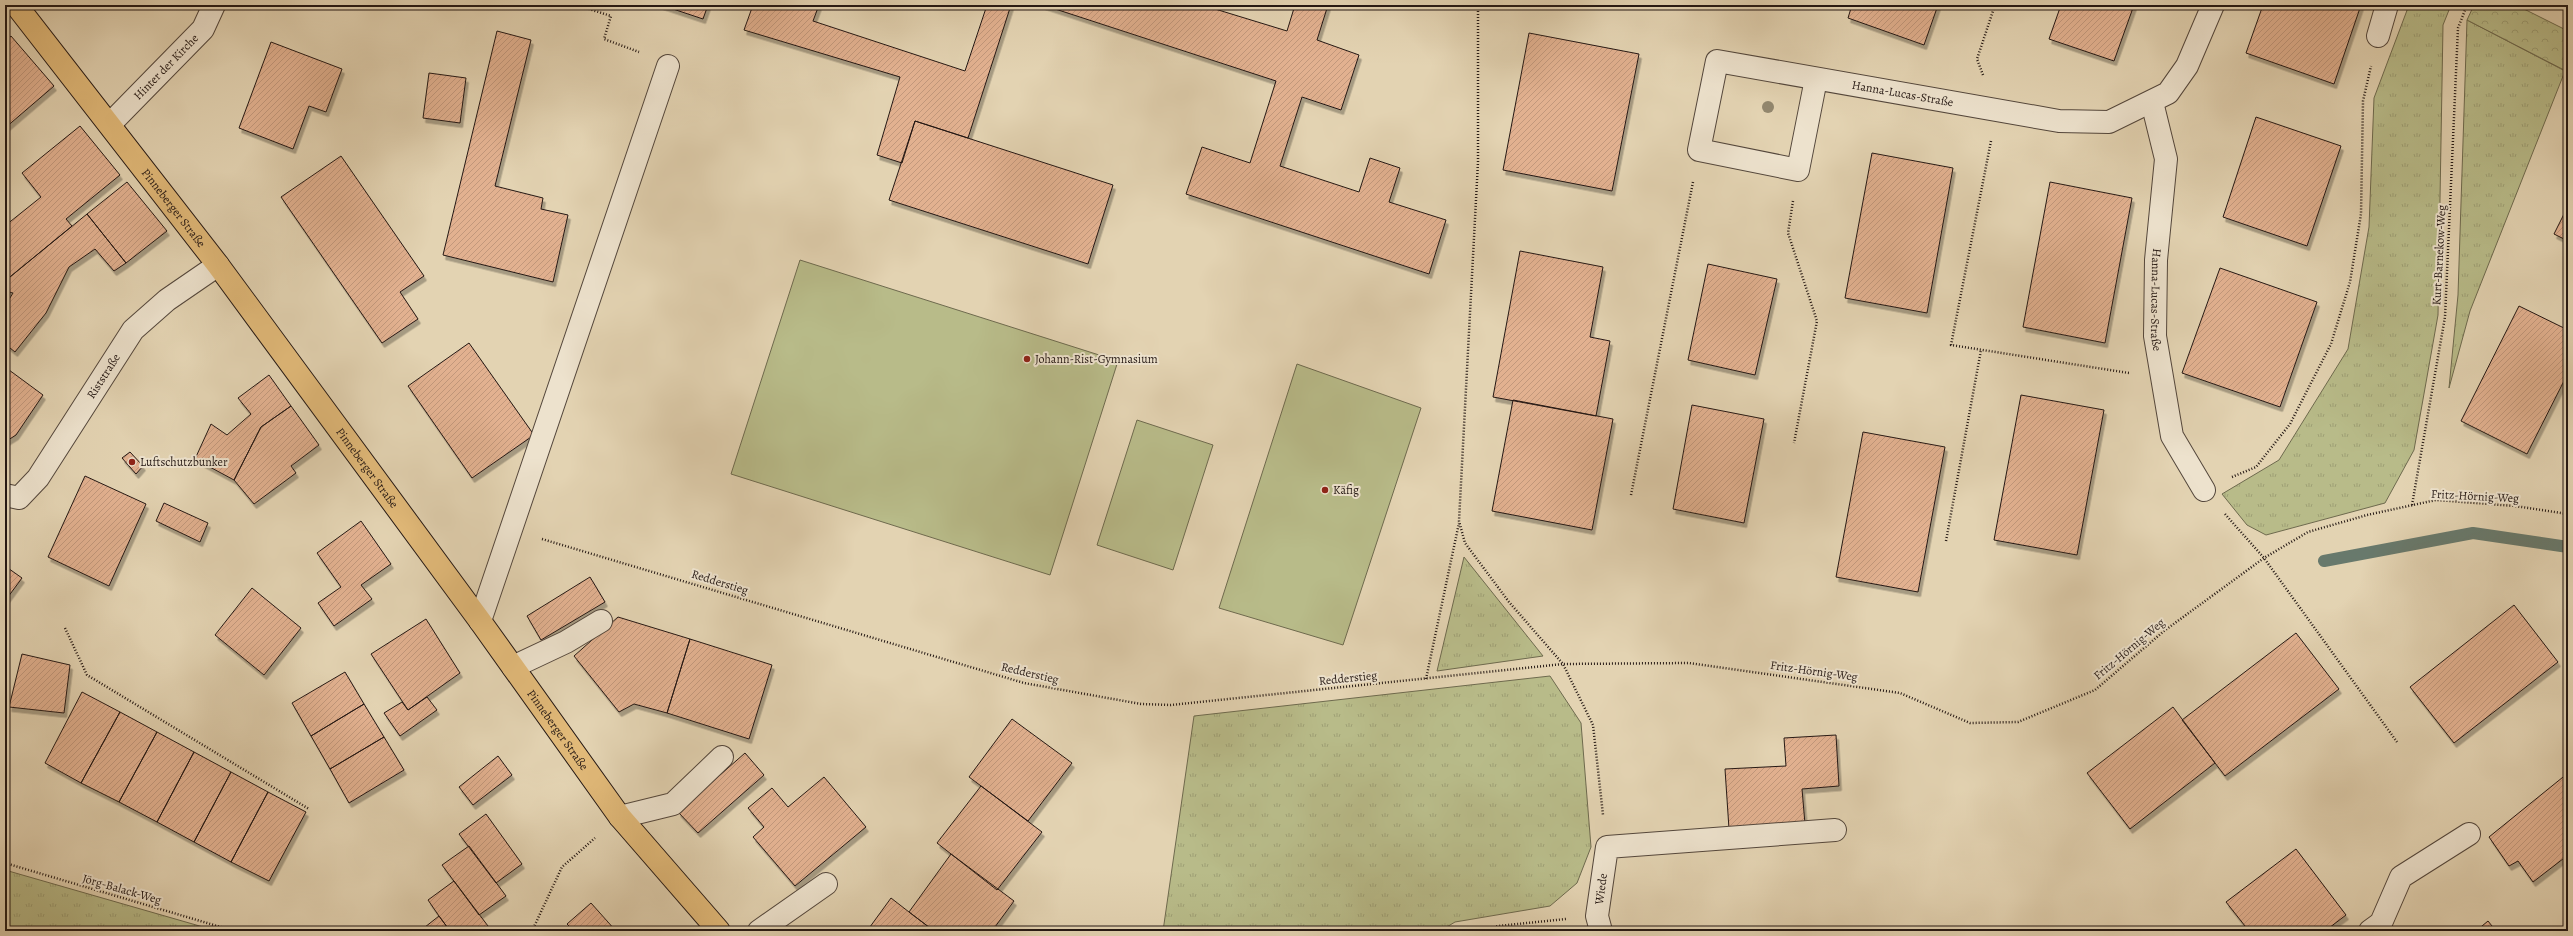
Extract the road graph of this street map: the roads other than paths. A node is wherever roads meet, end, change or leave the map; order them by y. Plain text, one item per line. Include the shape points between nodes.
1 (16, 5) edge
2 (214, 5) edge
3 (2213, 5) edge
4 (2387, 5) edge
5 (2378, 36) road end
6 (668, 66) dead end
7 (1816, 79) junction
8 (2152, 102) junction
9 (110, 124) junction
10 (218, 265) junction
11 (2204, 490) road end
12 (5, 495) edge
13 (480, 621) junction
14 (601, 621) dead end
15 (513, 667) junction
16 (722, 757) dead end
17 (620, 817) junction
18 (1835, 830) dead end
19 (2469, 834) dead end
20 (826, 884) dead end
21 (1599, 923) edge
22 (718, 931) edge
23 (758, 931) edge
24 (2370, 931) edge

1 - 9 main road, Pinneberger Straße
2 - 9 street, Hinter der Kirche via 203,29
3 - 8 street, Hanna-Lucas-Straße via 2187,66 2168,93
4 - 5 street
6 - 13 street
7 - 7 street, Hanna-Lucas-Straße via 1798,170 1699,150 1717,61
7 - 8 street, Hanna-Lucas-Straße via 2059,121 2109,122
8 - 11 street, Hanna-Lucas-Straße via 2166,159 2156,260 2155,336 2172,436
9 - 10 main road, Pinneberger Straße
10 - 12 street, Riststraße via 167,300 133,330 38,478 19,498
10 - 13 main road, Pinneberger Straße
13 - 15 main road, Pinneberger Straße
14 - 15 street via 566,642
15 - 17 main road, Pinneberger Straße
16 - 17 street via 673,804
17 - 22 main road, Pinneberger Straße
18 - 21 street, Wiede via 1607,847
19 - 24 street via 2401,877 2381,923
20 - 23 street

